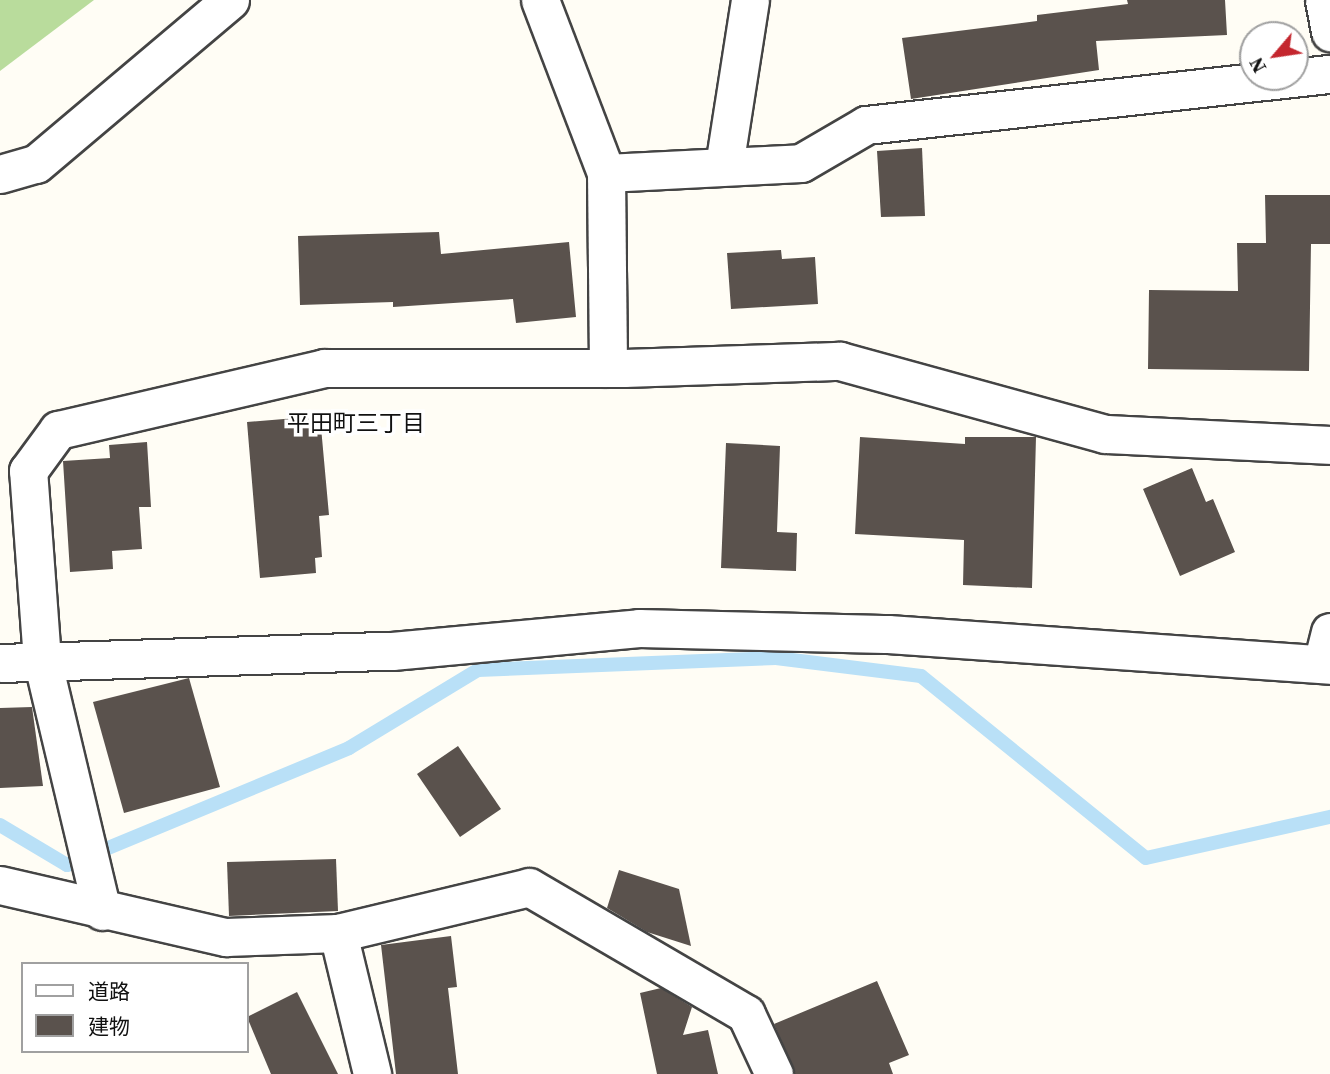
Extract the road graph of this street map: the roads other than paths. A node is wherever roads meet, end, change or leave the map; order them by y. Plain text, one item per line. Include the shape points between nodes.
1 (230, 0) edge
2 (540, 0) edge
3 (750, 0) edge
4 (1324, 0) edge
5 (1330, 32) edge
6 (1330, 74) edge
7 (724, 166) junction
8 (606, 173) junction
9 (0, 174) edge
10 (608, 368) junction
11 (1330, 445) edge
12 (1327, 654) edge
13 (42, 660) junction
14 (0, 663) edge
15 (0, 885) edge
16 (99, 896) junction
17 (338, 933) junction
18 (372, 1074) edge
19 (774, 1074) edge

1 - 9 street via 36,164
2 - 8 street
3 - 7 street
4 - 5 street
6 - 7 street via 866,125 802,163
7 - 8 street
8 - 10 street
10 - 11 street via 840,360 1105,434
10 - 13 street via 324,368 58,430 28,471
12 - 13 street via 639,628 392,651
13 - 14 street
13 - 16 street
15 - 16 street
16 - 17 street via 226,937
17 - 18 street
17 - 19 street via 529,887 746,1014

